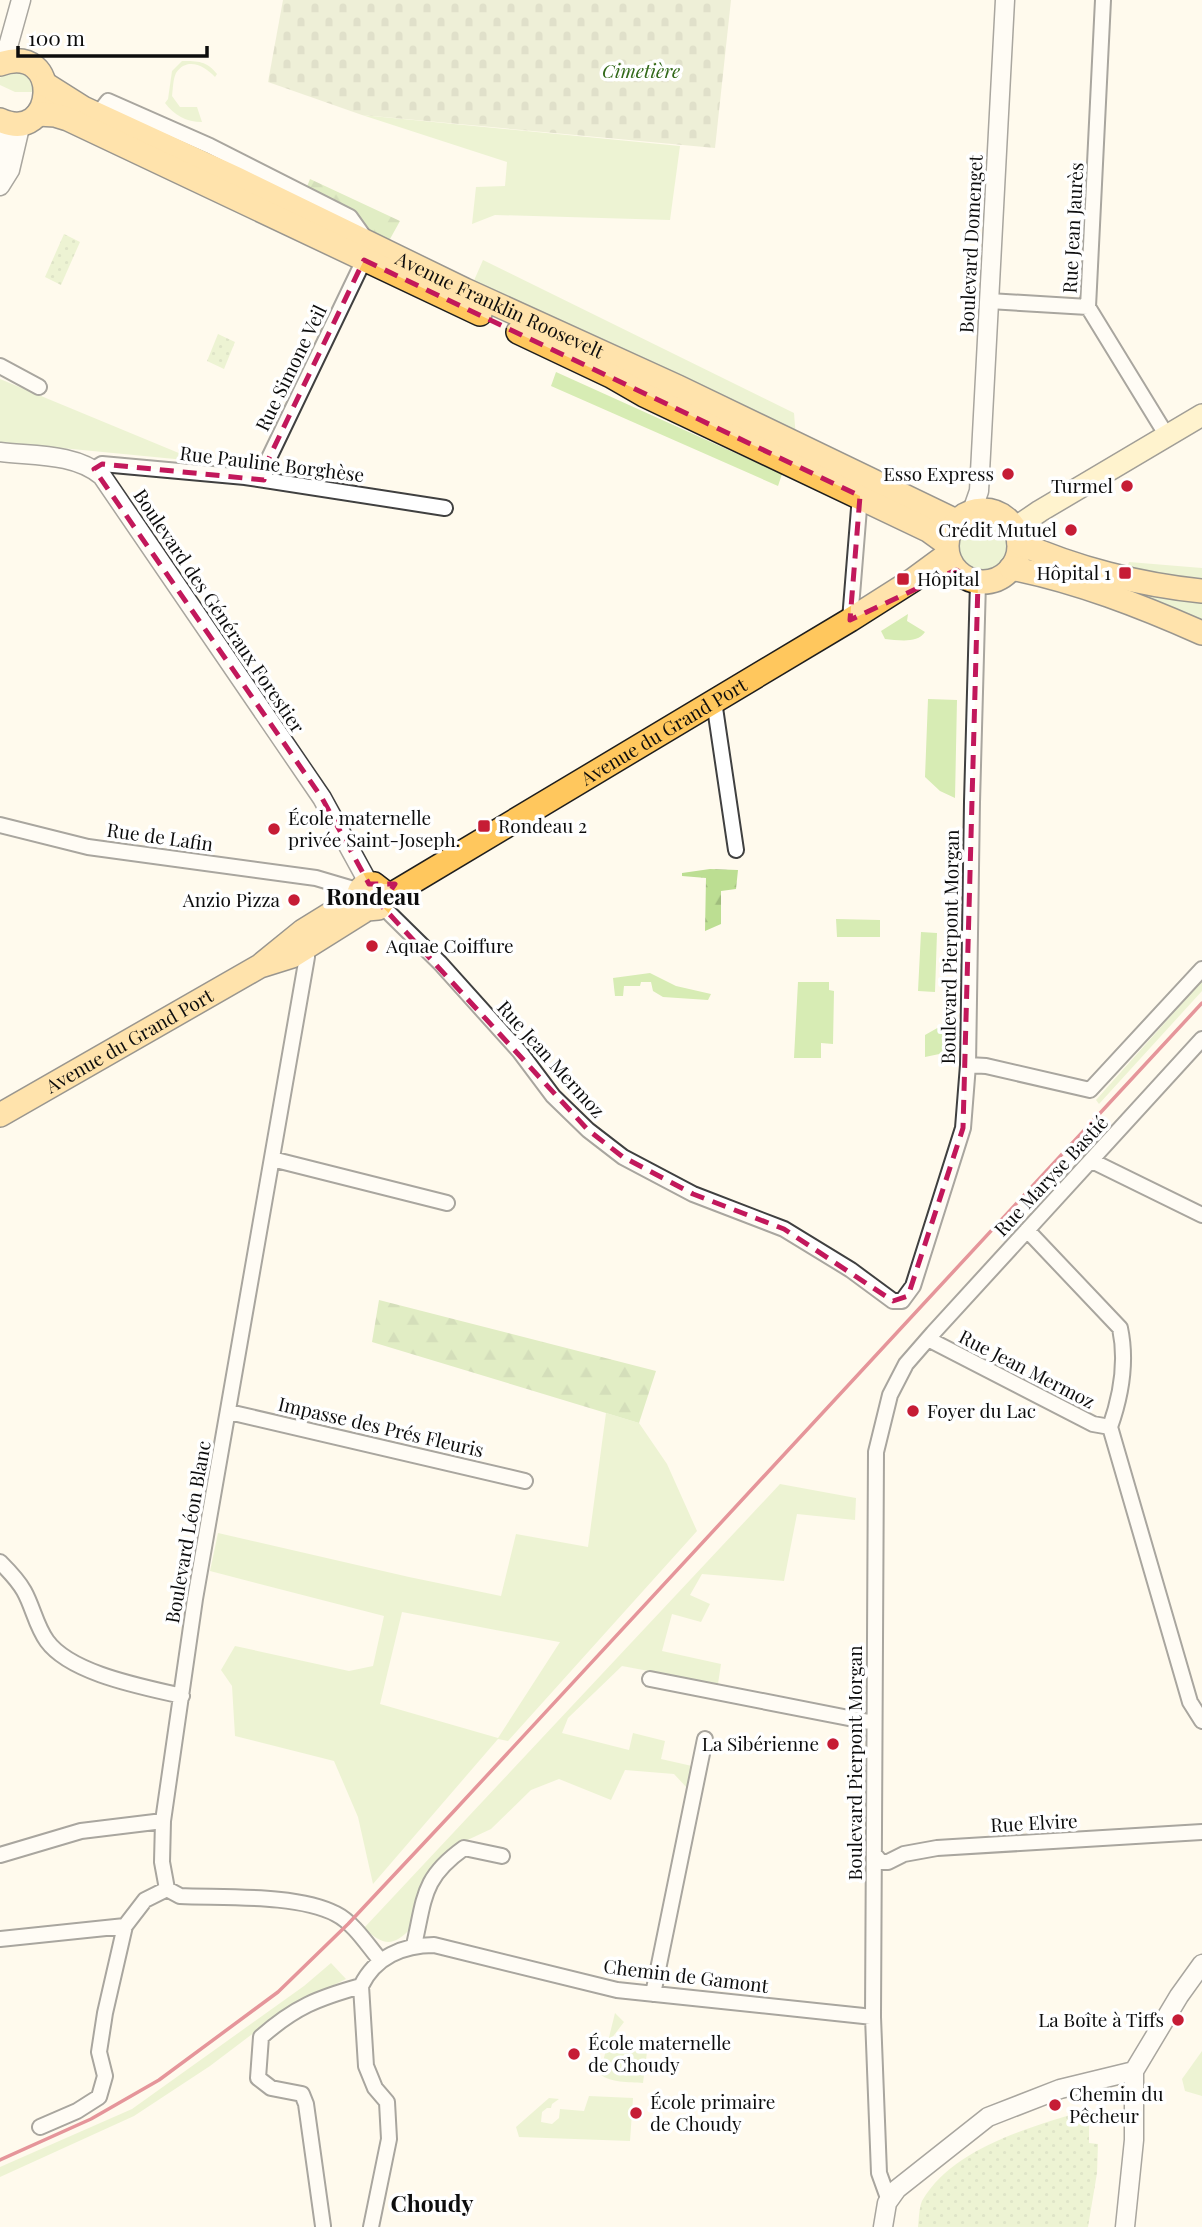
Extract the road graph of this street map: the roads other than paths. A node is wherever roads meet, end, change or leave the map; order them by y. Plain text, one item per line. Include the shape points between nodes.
1 (1005, 0) edge
2 (1103, 0) edge
3 (20, 3) edge
4 (0, 64) edge
5 (29, 64) junction
6 (46, 85) junction
7 (16, 120) edge
8 (1, 183) edge
9 (363, 259) junction
10 (989, 301) junction
11 (1088, 307) junction
12 (0, 366) edge
13 (611, 376) junction
14 (39, 387) dead end
15 (1202, 415) edge
16 (1167, 436) junction
17 (0, 452) edge
18 (94, 469) junction
19 (264, 480) junction
20 (860, 496) junction
21 (445, 508) dead end
22 (982, 534) junction
23 (978, 582) junction
24 (1202, 591) edge
25 (1202, 597) edge
26 (850, 620) junction
27 (1202, 632) edge
28 (714, 701) junction
29 (0, 825) edge
30 (736, 850) dead end
31 (370, 895) junction
32 (303, 940) junction
33 (1202, 969) edge
34 (1202, 1039) edge
35 (968, 1065) junction
36 (0, 1115) edge
37 (272, 1159) junction
38 (1092, 1161) junction
39 (447, 1203) dead end
40 (1202, 1216) edge
41 (1027, 1230) junction
42 (902, 1301) joint
43 (928, 1339) junction
44 (229, 1412) junction
45 (1110, 1427) junction
46 (525, 1481) dead end
47 (0, 1562) edge
48 (650, 1679) dead end
49 (182, 1696) junction
50 (1202, 1721) edge
51 (874, 1723) junction
52 (705, 1740) dead end
53 (163, 1821) junction
54 (1202, 1832) edge
55 (0, 1855) edge
56 (875, 1855) junction
57 (502, 1856) dead end
58 (167, 1889) junction
59 (125, 1926) junction
60 (0, 1938) edge
61 (414, 1945) junction
62 (381, 1961) junction
63 (1202, 1964) edge
64 (361, 1986) junction
65 (653, 1994) junction
66 (873, 2017) junction
67 (1134, 2071) junction
68 (40, 2127) dead end
69 (891, 2196) junction
70 (323, 2227) edge
71 (370, 2227) edge
72 (883, 2227) edge
73 (1125, 2227) edge

1 - 10 street, Boulevard Domenget
2 - 11 street, Rue Jean Jaurès
3 - 4 street
3 - 5 street via 22,43
4 - 5 main road
5 - 6 main road, Avenue Franklin Roosevelt
6 - 7 main road via 44,104
6 - 9 main road, Avenue Franklin Roosevelt
7 - 8 street via 6,138
7 - 9 main road, Avenue Franklin Roosevelt via 55,115 68,119
9 - 13 main road, Avenue Franklin Roosevelt
9 - 19 street, Rue Simone Veil via 268,460
9 - 22 main road, Avenue Franklin Roosevelt via 465,290
10 - 11 street
10 - 22 street, Boulevard Domenget
11 - 16 street, Rue Jean Jaurès
12 - 14 street
13 - 20 main road, Avenue Franklin Roosevelt
13 - 22 main road via 924,522
15 - 16 main road, Avenue du Grand Port
16 - 22 main road, Avenue du Grand Port via 1055,501
17 - 18 street via 66,459
18 - 19 street, Rue Pauline Borghèse via 102,464
18 - 31 street, Boulevard des Généraux Forestier via 322,798
19 - 21 street, Rue Pauline Borghèse
20 - 22 main road, Avenue Franklin Roosevelt via 928,530
20 - 26 street
22 - 23 main road via 964,577
22 - 23 main road via 994,580
22 - 24 main road via 1143,583
22 - 25 main road via 1042,559 1144,588
22 - 26 main road, Avenue du Grand Port
22 - 27 main road via 1039,574
23 - 35 street, Boulevard Pierpont Morgan
26 - 28 main road, Avenue du Grand Port
28 - 30 street
28 - 31 main road, Avenue du Grand Port via 477,842
29 - 31 street, Rue de Lafin via 88,846 316,878
31 - 32 main road, Avenue du Grand Port
31 - 42 street, Rue Jean Mermoz via 468,994 553,1096 623,1157 693,1195 784,1229 893,1301
32 - 36 main road, Avenue du Grand Port
32 - 37 street, Boulevard Léon Blanc via 307,957
33 - 35 street via 1090,1090
34 - 38 street, Rue Maryse Bastié
35 - 42 street, Boulevard Pierpont Morgan via 963,1128 913,1286
37 - 39 street
37 - 44 street, Boulevard Léon Blanc
38 - 40 street
38 - 41 street, Rue Maryse Bastié
41 - 43 street, Rue Maryse Bastié
41 - 45 street via 1120,1328 1121,1396
43 - 45 street, Rue Jean Mermoz via 1093,1424
43 - 51 street, Boulevard Pierpont Morgan via 906,1364 890,1395 876,1452
44 - 46 street, Impasse des Prés Fleuris
44 - 49 street, Boulevard Léon Blanc
45 - 50 street via 1190,1702
47 - 49 street via 16,1578 55,1650 102,1674
48 - 51 street
49 - 53 street, Boulevard Léon Blanc
51 - 56 street, Boulevard Pierpont Morgan
52 - 65 street
53 - 55 street via 82,1831
53 - 58 street, Boulevard Léon Blanc
54 - 56 street, Rue Elvire via 937,1848 904,1854 888,1863
56 - 66 street, Boulevard Pierpont Morgan
57 - 61 street via 464,1848 443,1863 428,1884
58 - 59 street via 145,1900
58 - 62 street via 180,1896 293,1902 321,1908 338,1915
59 - 60 street
59 - 68 street via 104,2013 99,2052 105,2076 99,2097
61 - 62 street
61 - 65 street, Chemin de Gamont via 434,1945 617,1990
62 - 64 street
63 - 67 street
64 - 70 street via 312,2001 261,2036 258,2078 271,2088 302,2094 306,2104
64 - 71 street via 366,2066 387,2102 389,2139
65 - 66 street, Chemin de Gamont
66 - 69 street, Boulevard Pierpont Morgan via 879,2173
67 - 69 street via 1060,2089 988,2118
67 - 73 street via 1133,2169
69 - 72 street

